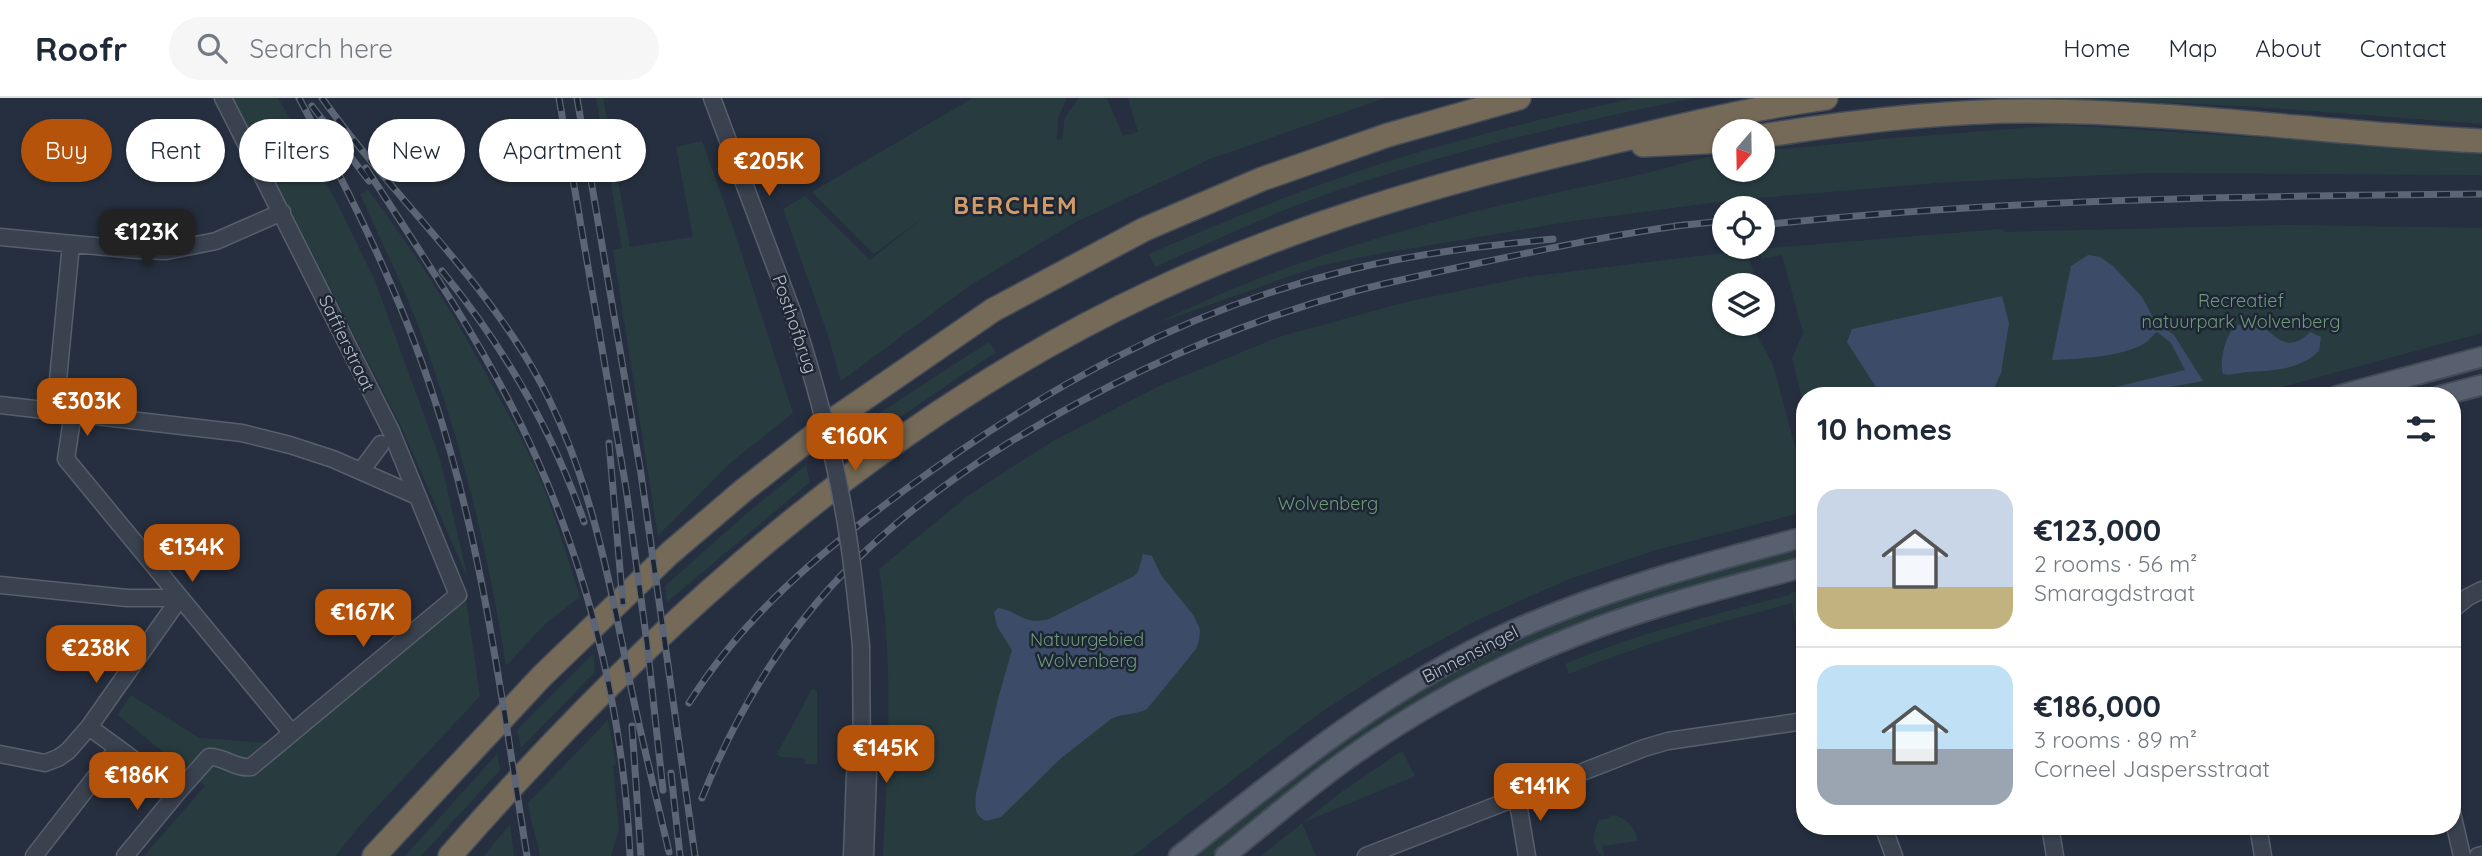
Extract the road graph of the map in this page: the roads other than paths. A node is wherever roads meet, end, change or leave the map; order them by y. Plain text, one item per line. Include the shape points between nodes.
1 (223, 98) edge
2 (712, 98) edge
3 (1519, 98) edge
4 (1826, 98) edge
5 (1775, 134) edge
6 (2482, 141) edge
7 (1712, 142) edge
8 (1588, 148) junction
9 (282, 212) junction
10 (0, 237) edge
11 (71, 244) junction
12 (2482, 358) edge
13 (2482, 385) edge
14 (2371, 387) edge
15 (2461, 390) edge
16 (0, 405) edge
17 (55, 411) junction
18 (72, 413) junction
19 (381, 444) dead end
20 (361, 471) junction
21 (417, 496) junction
22 (1796, 539) edge
23 (1796, 569) edge
24 (0, 585) edge
25 (2482, 590) edge
26 (180, 598) junction
27 (2461, 603) edge
28 (1796, 722) edge
29 (89, 727) junction
30 (291, 732) junction
31 (118, 748) junction
32 (0, 754) edge
33 (862, 766) junction
34 (178, 792) junction
35 (1517, 797) junction
36 (1886, 835) edge
37 (2052, 835) edge
38 (2260, 835) edge
39 (2457, 835) edge
40 (34, 856) edge
41 (125, 856) edge
42 (373, 856) edge
43 (450, 856) edge
44 (852, 856) edge
45 (865, 856) edge
46 (1179, 856) edge
47 (1225, 856) edge
48 (1366, 856) edge
49 (1527, 856) edge
50 (1894, 856) edge
51 (2055, 856) edge
52 (2263, 856) edge
53 (2462, 856) edge

1 - 9 street, Saffierstraat
2 - 33 street, Posthofbrug, bridge via 792,311 839,486 861,646
3 - 42 highway via 1388,135 1262,179 1145,229 993,310 836,418 670,553 542,676
4 - 8 highway
5 - 6 highway via 2028,111 2157,116
7 - 8 highway
8 - 43 highway via 1488,171 1315,224 1155,290 999,375 835,488 736,568 594,702
9 - 11 street via 216,241 166,251
9 - 21 street, Saffierstraat via 391,431
10 - 11 street
11 - 17 street
12 - 14 main road
13 - 15 main road
16 - 17 street
17 - 18 street
18 - 20 street via 242,433
18 - 26 street via 66,459
19 - 20 street
20 - 21 street
21 - 30 street, Saffierstraat via 458,595
22 - 46 main road, Binnensingel via 1597,596 1468,653 1340,729
23 - 47 main road, Binnensingel via 1636,613 1522,658 1366,746
24 - 26 street via 127,598
25 - 27 street
26 - 29 street
26 - 30 street
28 - 35 street via 1668,741
29 - 31 street
29 - 32 street via 68,751 45,763
30 - 34 street via 251,767 209,757
31 - 34 street
31 - 40 street
33 - 44 street, Posthofbrug via 855,774
33 - 45 street, Posthofbrug via 868,774
34 - 41 street
35 - 48 street
35 - 49 street
36 - 50 street
37 - 51 street
38 - 52 street
39 - 53 street

